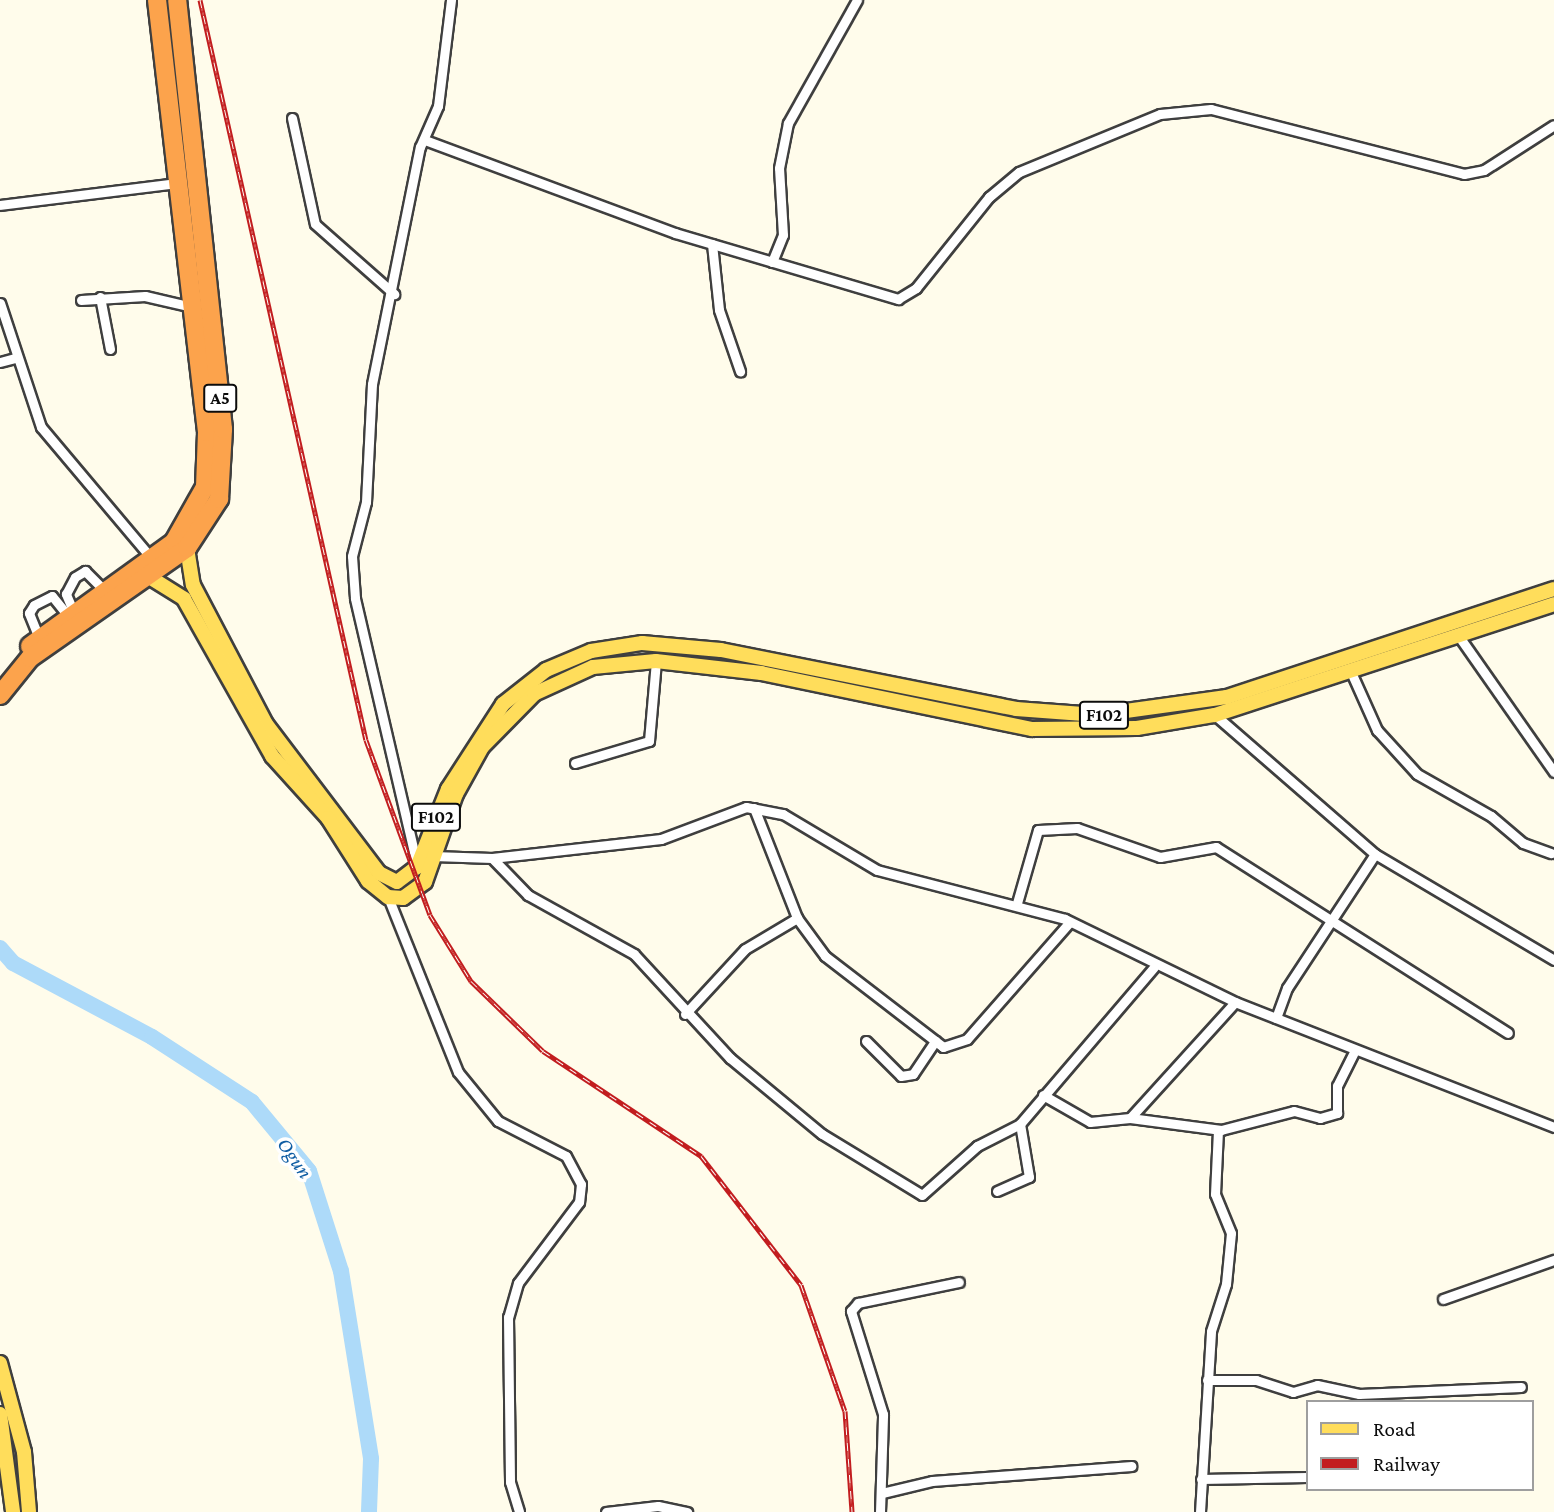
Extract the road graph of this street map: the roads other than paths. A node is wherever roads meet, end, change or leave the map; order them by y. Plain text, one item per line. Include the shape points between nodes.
1 (158, 0) edge
2 (177, 0) edge
3 (452, 0) edge
4 (857, 0) edge
5 (292, 118) dead end
6 (1554, 125) edge
7 (425, 140) junction
8 (177, 183) junction
9 (0, 205) edge
10 (712, 244) junction
11 (772, 262) junction
12 (394, 295) junction
13 (100, 297) junction
14 (81, 300) dead end
15 (0, 303) edge
16 (192, 307) junction
17 (110, 349) dead end
18 (15, 358) junction
19 (0, 362) edge
20 (740, 371) dead end
21 (209, 375) junction
22 (187, 548) junction
23 (152, 559) junction
24 (151, 578) junction
25 (1554, 589) edge
26 (106, 592) junction
27 (1554, 604) edge
28 (71, 615) junction
29 (1458, 635) junction
30 (39, 638) junction
31 (642, 643) junction
32 (649, 661) junction
33 (1351, 672) junction
34 (0, 675) edge
35 (0, 695) edge
36 (1215, 715) junction
37 (575, 763) dead end
38 (1554, 772) edge
39 (754, 808) junction
40 (1551, 853) dead end
41 (1375, 854) junction
42 (433, 856) junction
43 (492, 858) junction
44 (417, 867) junction
45 (388, 897) junction
46 (1017, 903) junction
47 (797, 918) junction
48 (1069, 923) junction
49 (1330, 923) junction
50 (1554, 960) edge
51 (1154, 967) junction
52 (1235, 1002) junction
53 (685, 1014) junction
54 (1276, 1018) junction
55 (1508, 1033) dead end
56 (866, 1041) dead end
57 (935, 1041) junction
58 (1356, 1050) junction
59 (1043, 1094) junction
60 (1130, 1118) junction
61 (1020, 1124) junction
62 (1554, 1127) edge
63 (1218, 1130) junction
64 (997, 1191) dead end
65 (1554, 1260) edge
66 (959, 1282) dead end
67 (1443, 1299) dead end
68 (0, 1363) edge
69 (1207, 1380) junction
70 (1521, 1387) dead end
71 (0, 1414) edge
72 (1131, 1466) dead end
73 (1306, 1477) edge
74 (1201, 1479) junction
75 (882, 1493) junction
76 (518, 1511) edge
77 (13, 1512) edge
78 (29, 1512) edge
79 (606, 1512) edge
80 (687, 1512) edge
81 (880, 1512) edge
82 (1200, 1512) edge

1 - 8 highway, A5
2 - 21 highway, A5
3 - 7 street via 438,106
4 - 11 street via 788,123 779,168 783,235
5 - 12 street via 315,224
6 - 11 street via 1484,170 1464,174 1211,109 1160,114 1049,156 1006,182 907,295 884,297
7 - 10 street
7 - 12 street via 408,197
8 - 9 street
8 - 16 highway, A5
10 - 11 street
10 - 20 street via 719,310
12 - 44 street via 372,384 366,502 352,576
13 - 14 street
13 - 16 street via 145,296
13 - 17 street
15 - 18 street
16 - 21 highway, A5
18 - 19 street
18 - 23 street via 41,427
21 - 22 highway, A5 via 224,447 219,499
21 - 23 highway, A5 via 205,488 184,532
22 - 24 highway, A5
22 - 44 main road via 192,584 285,753 383,878 397,882
23 - 26 highway, A5
24 - 35 highway, A5 via 30,658
24 - 45 main road via 184,599 272,756 328,818 368,881
25 - 31 main road, F102 via 1227,697 1097,715 1016,709 721,650
26 - 28 highway, A5
26 - 28 street via 85,571 75,577 66,594
27 - 29 main road, F102
28 - 30 highway, A5
28 - 30 street via 51,596 34,605 29,613
29 - 33 main road, F102
29 - 38 street
30 - 34 highway, A5
31 - 32 main road
31 - 44 main road, F102 via 568,659 503,704 448,789
32 - 36 main road, F102 via 761,673 1032,729 1137,728
32 - 37 street via 649,741
32 - 42 main road, F102 via 573,674 525,701 482,747
33 - 36 main road, F102
33 - 40 street via 1377,730 1417,774 1523,843
36 - 41 street
39 - 43 street via 731,809 661,839
39 - 46 street via 783,814 877,870
39 - 47 street
41 - 49 street
41 - 50 street
42 - 43 street
42 - 45 main road, F102 via 419,888 403,898
43 - 53 street via 528,895 634,954
45 - 76 street via 458,1072 498,1121 566,1156 581,1184 579,1202 518,1283 509,1317 510,1482
46 - 48 street
46 - 49 street via 1038,830 1077,828 1160,858 1216,847
47 - 53 street via 745,949
47 - 57 street via 825,956
48 - 51 street
48 - 57 street via 967,1039 955,1048
49 - 54 street via 1287,988
49 - 55 street
51 - 52 street
51 - 59 street
52 - 54 street
52 - 60 street
53 - 61 street via 822,1134 917,1194 927,1193 946,1168 977,1146
54 - 58 street
56 - 57 street via 907,1076
58 - 62 street
58 - 63 street via 1337,1086 1337,1113 1320,1118 1275,1113
59 - 60 street via 1082,1121
59 - 61 street
60 - 63 street
61 - 64 street via 1029,1177
63 - 69 street via 1215,1194 1231,1233
65 - 67 street
66 - 75 street via 858,1303 851,1311 883,1414
68 - 78 main road via 24,1452
69 - 70 street via 1359,1394
69 - 74 street
71 - 77 main road
72 - 75 street via 942,1480
73 - 74 street
74 - 82 street
75 - 81 street
79 - 80 street via 658,1506

